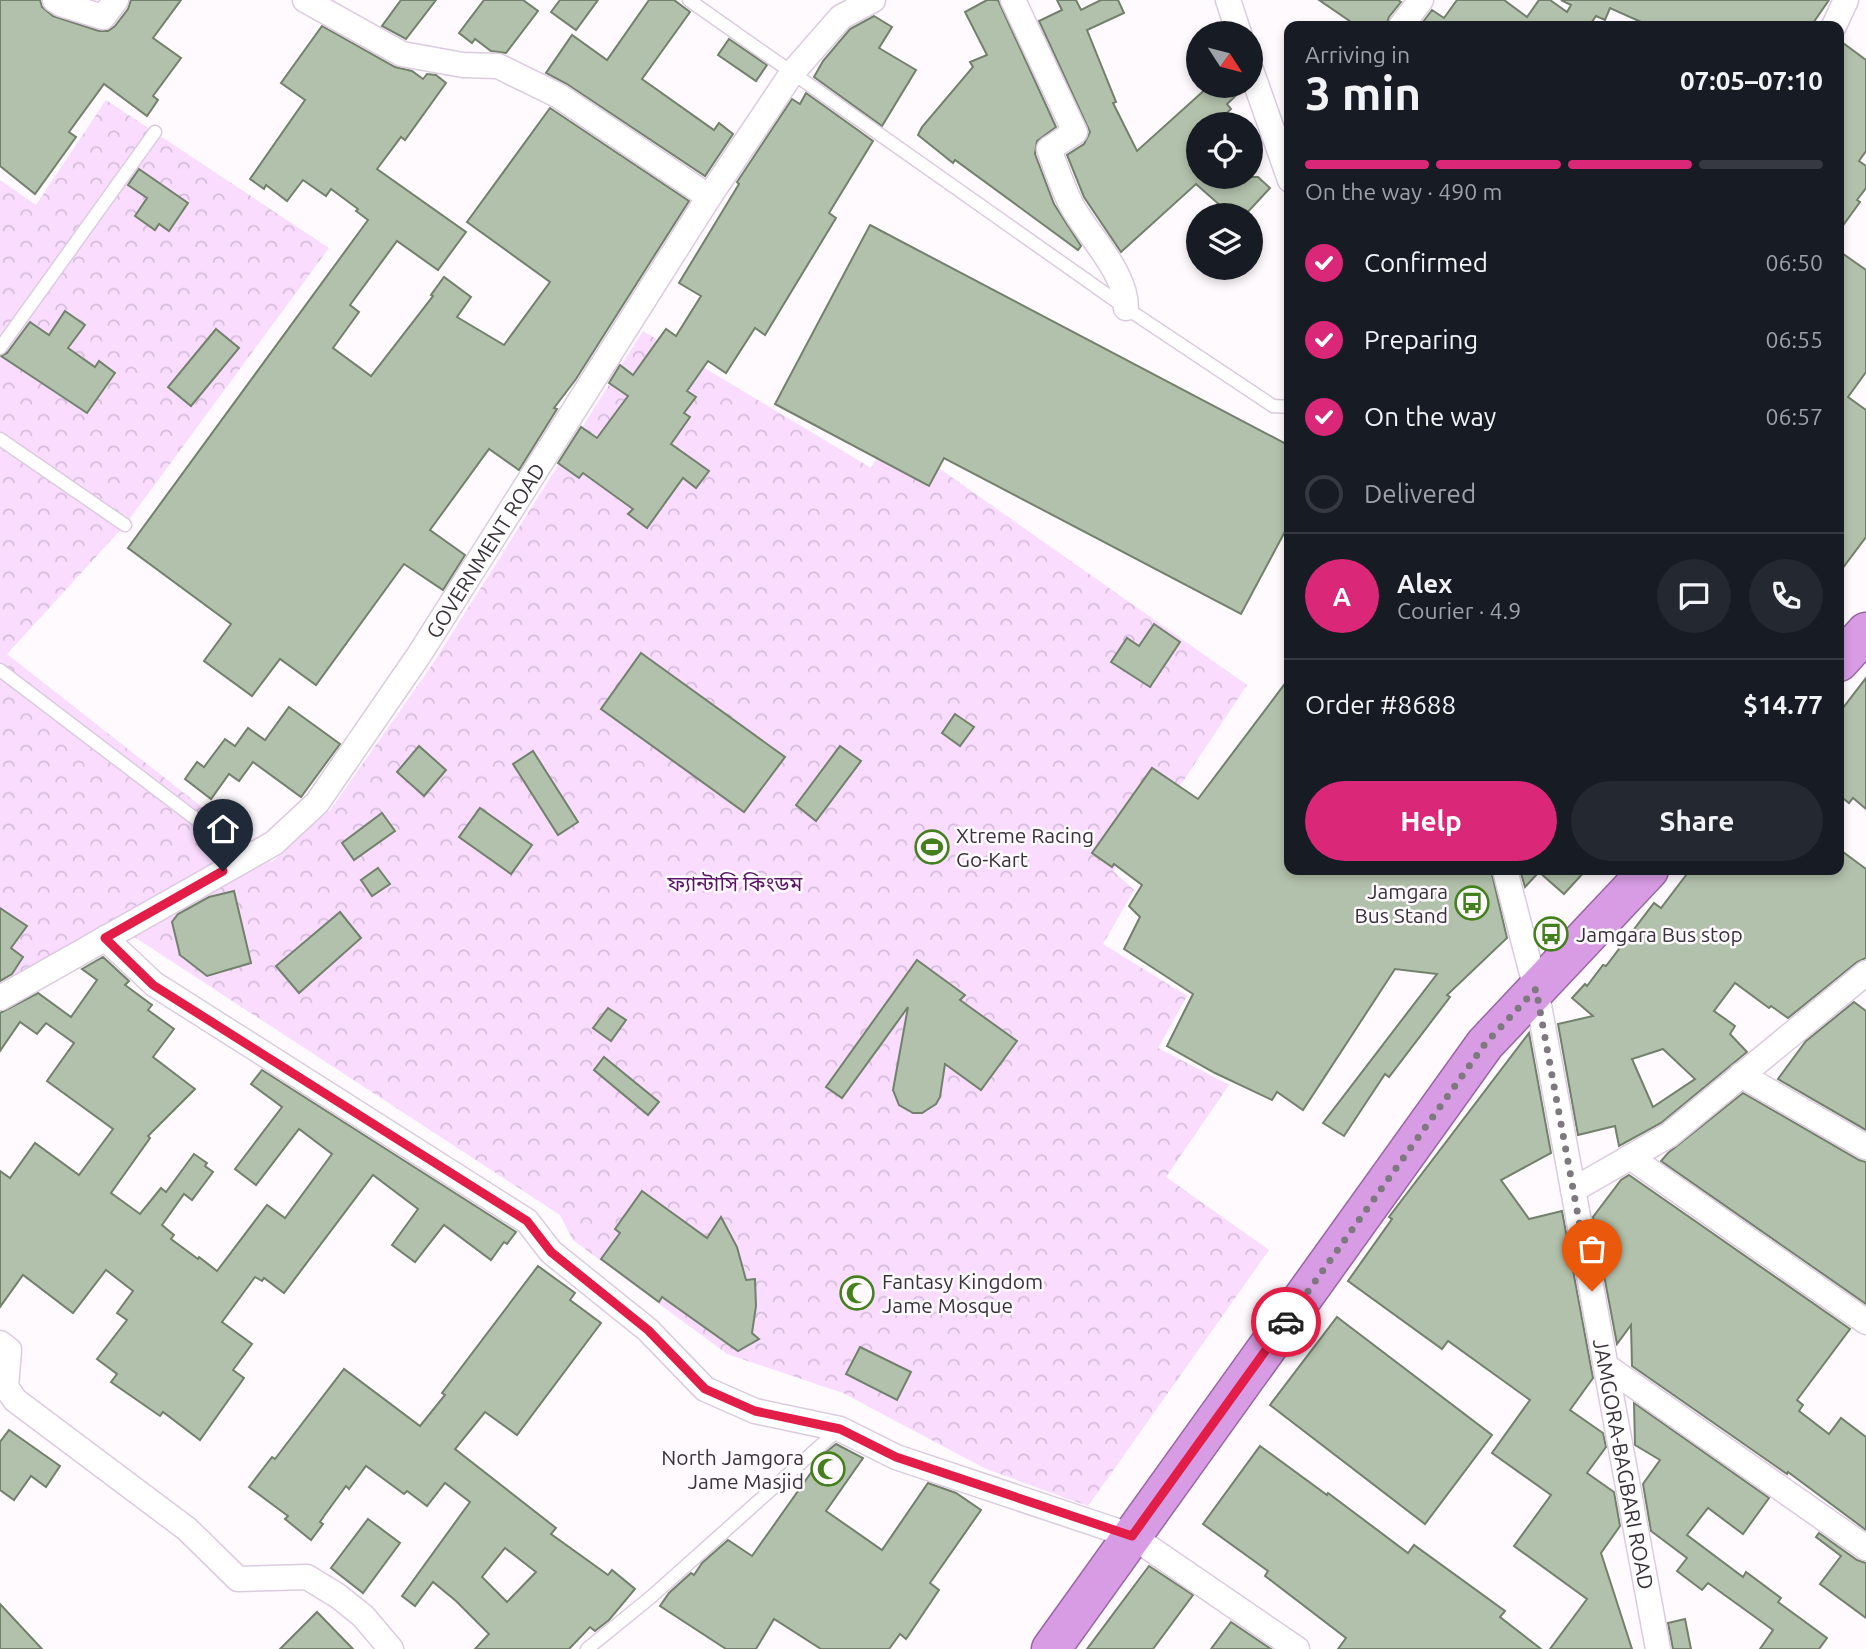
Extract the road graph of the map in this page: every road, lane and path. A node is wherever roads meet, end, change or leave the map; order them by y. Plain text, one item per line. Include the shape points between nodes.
1 (55, 0) edge
2 (117, 0) edge
3 (305, 0) edge
4 (689, 0) edge
5 (873, 0) edge
6 (1013, 0) edge
7 (1228, 0) edge
8 (1421, 0) edge
9 (1846, 0) edge
10 (1235, 21) edge
11 (1405, 21) edge
12 (1836, 21) edge
13 (792, 73) junction
14 (1264, 95) edge
15 (1279, 123) edge
16 (155, 132) dead end
17 (1284, 149) edge
18 (709, 197) junction
19 (1126, 308) junction
20 (0, 348) edge
21 (1284, 407) edge
22 (0, 439) edge
23 (125, 525) dead end
24 (1866, 632) edge
25 (1844, 656) edge
26 (0, 670) edge
27 (247, 858) junction
28 (1506, 875) edge
29 (1644, 875) edge
30 (105, 938) junction
31 (1866, 972) edge
32 (1536, 989) junction
33 (0, 998) edge
34 (1741, 1075) junction
35 (1866, 1147) edge
36 (1630, 1157) junction
37 (1573, 1191) junction
38 (1866, 1322) edge
39 (0, 1343) edge
40 (1606, 1366) junction
41 (840, 1429) junction
42 (1132, 1536) junction
43 (1866, 1548) edge
44 (391, 1649) edge
45 (587, 1649) edge
46 (1051, 1649) edge
47 (1297, 1649) edge
48 (1658, 1649) edge

1 - 2 street via 103,17
3 - 18 street via 402,54 498,66 559,96
4 - 13 lane
5 - 13 street, GOVERNMENT ROAD via 841,17
6 - 19 street via 1075,132 1049,149 1071,205 1109,260
7 - 10 street
8 - 11 street
9 - 12 street
13 - 18 street, GOVERNMENT ROAD
13 - 19 lane
14 - 15 street
15 - 17 street
16 - 20 lane
18 - 27 street, GOVERNMENT ROAD via 419,655 317,803 274,843
19 - 21 lane via 1273,406
22 - 23 lane
24 - 25 highway
26 - 27 lane
27 - 30 street, GOVERNMENT ROAD
28 - 32 street, JAMGORA-BAGBARI ROAD
29 - 32 highway
30 - 33 street, GOVERNMENT ROAD
30 - 41 street via 153,985 527,1221 551,1252 648,1330 705,1389 755,1411
31 - 34 street
32 - 37 street, JAMGORA-BAGBARI ROAD
32 - 42 highway via 1485,1044
34 - 35 street
34 - 36 street via 1669,1135
36 - 37 street
36 - 38 street
37 - 40 street, JAMGORA-BAGBARI ROAD
39 - 44 street via 9,1350 6,1387 15,1400 187,1529 238,1579 307,1577 363,1616
40 - 43 street
40 - 48 street, JAMGORA-BAGBARI ROAD
41 - 42 street via 896,1457
41 - 45 lane
42 - 46 highway
42 - 47 street

